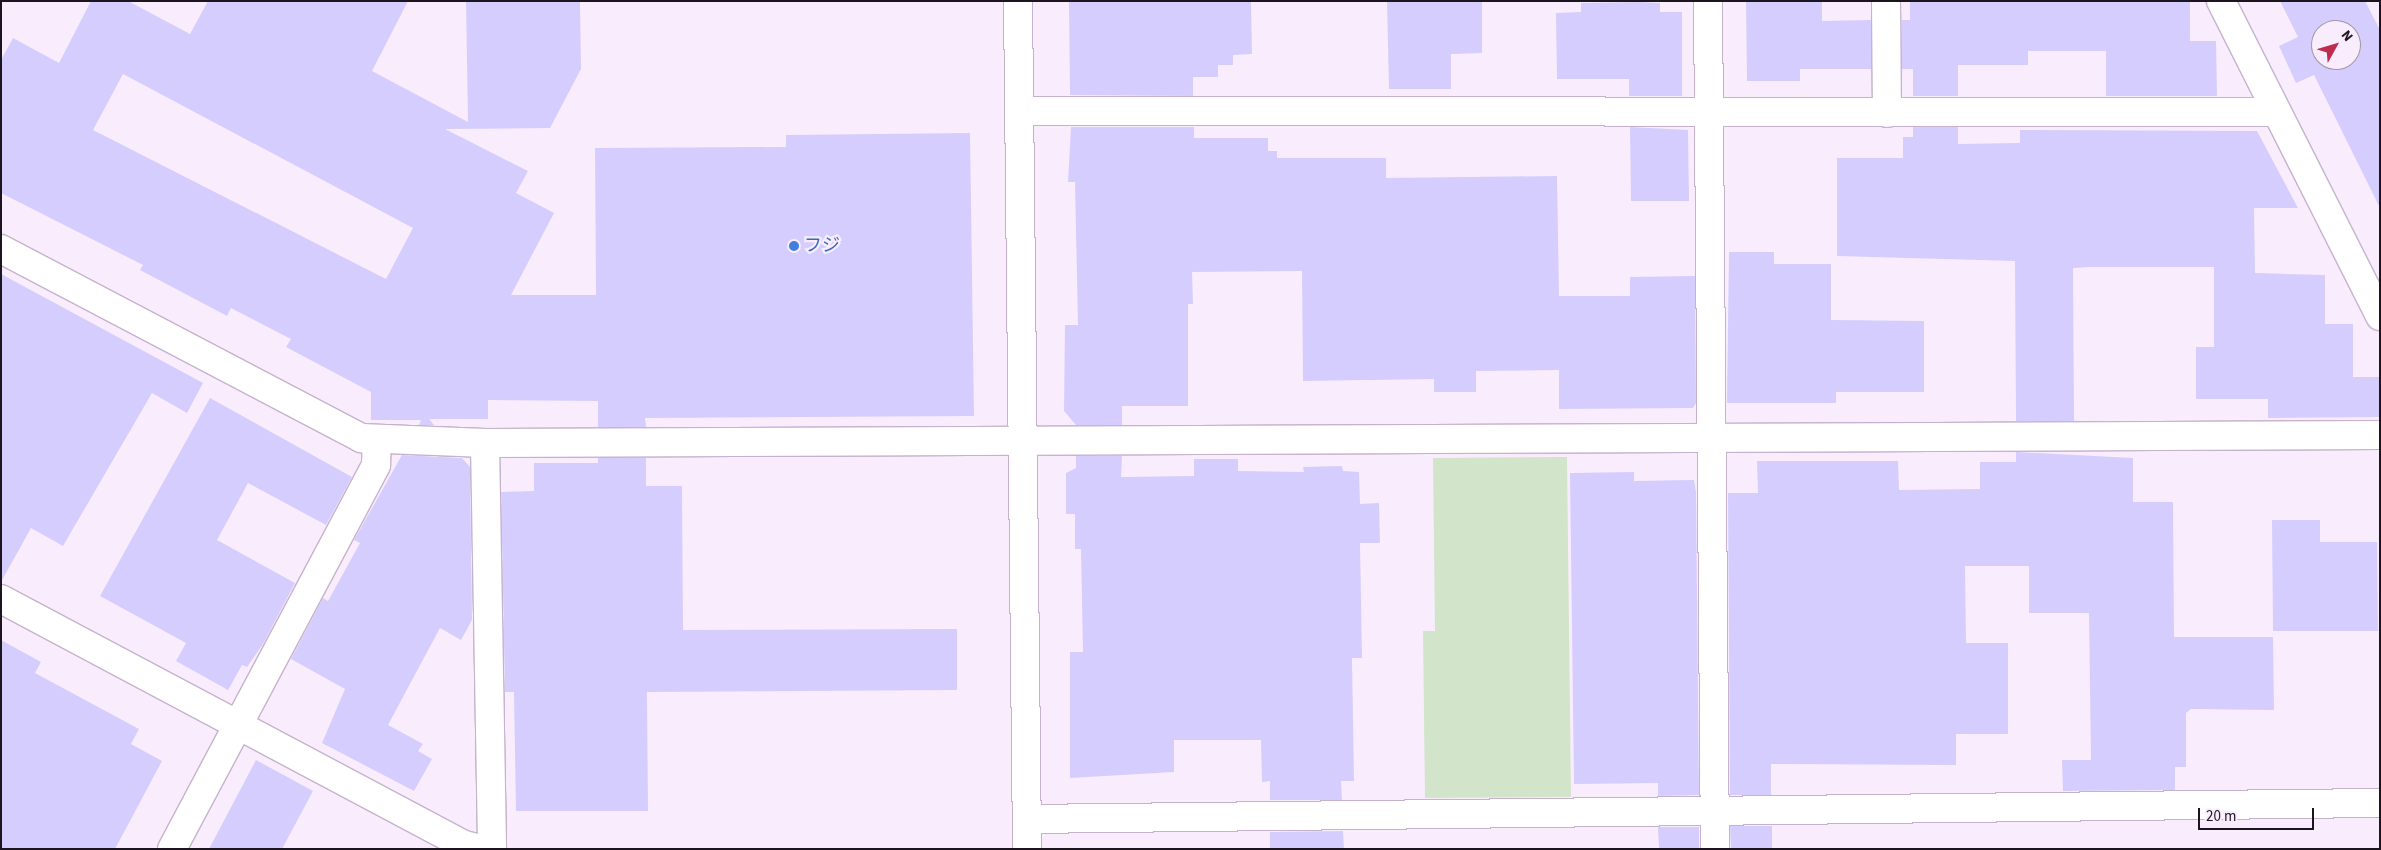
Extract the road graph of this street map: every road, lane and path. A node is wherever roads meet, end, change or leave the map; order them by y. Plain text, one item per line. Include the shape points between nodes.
1 (1018, 1) edge
2 (1708, 1) edge
3 (1886, 1) edge
4 (2221, 1) edge
5 (1020, 111) junction
6 (2276, 112) junction
7 (1709, 113) junction
8 (1886, 113) junction
9 (1, 250) edge
10 (2380, 316) edge
11 (1711, 435) junction
12 (2380, 435) edge
13 (1024, 438) junction
14 (377, 439) junction
15 (485, 443) junction
16 (1, 599) edge
17 (239, 726) junction
18 (2380, 803) edge
19 (1714, 810) junction
20 (1027, 819) junction
21 (172, 849) edge
22 (482, 849) edge
23 (492, 849) edge
24 (1027, 849) edge
25 (1715, 849) edge

1 - 5 street
2 - 7 street
3 - 8 street
4 - 6 street
5 - 7 street
5 - 13 street
6 - 8 street
6 - 10 street
7 - 8 street
7 - 11 street
9 - 14 street via 362,438
11 - 12 street
11 - 13 street
11 - 19 street
13 - 15 street
13 - 20 street
14 - 15 street
14 - 17 street via 376,465
15 - 23 street
16 - 17 street
17 - 21 street
17 - 22 street via 464,845
18 - 19 street
19 - 20 street
19 - 25 street
20 - 24 street

